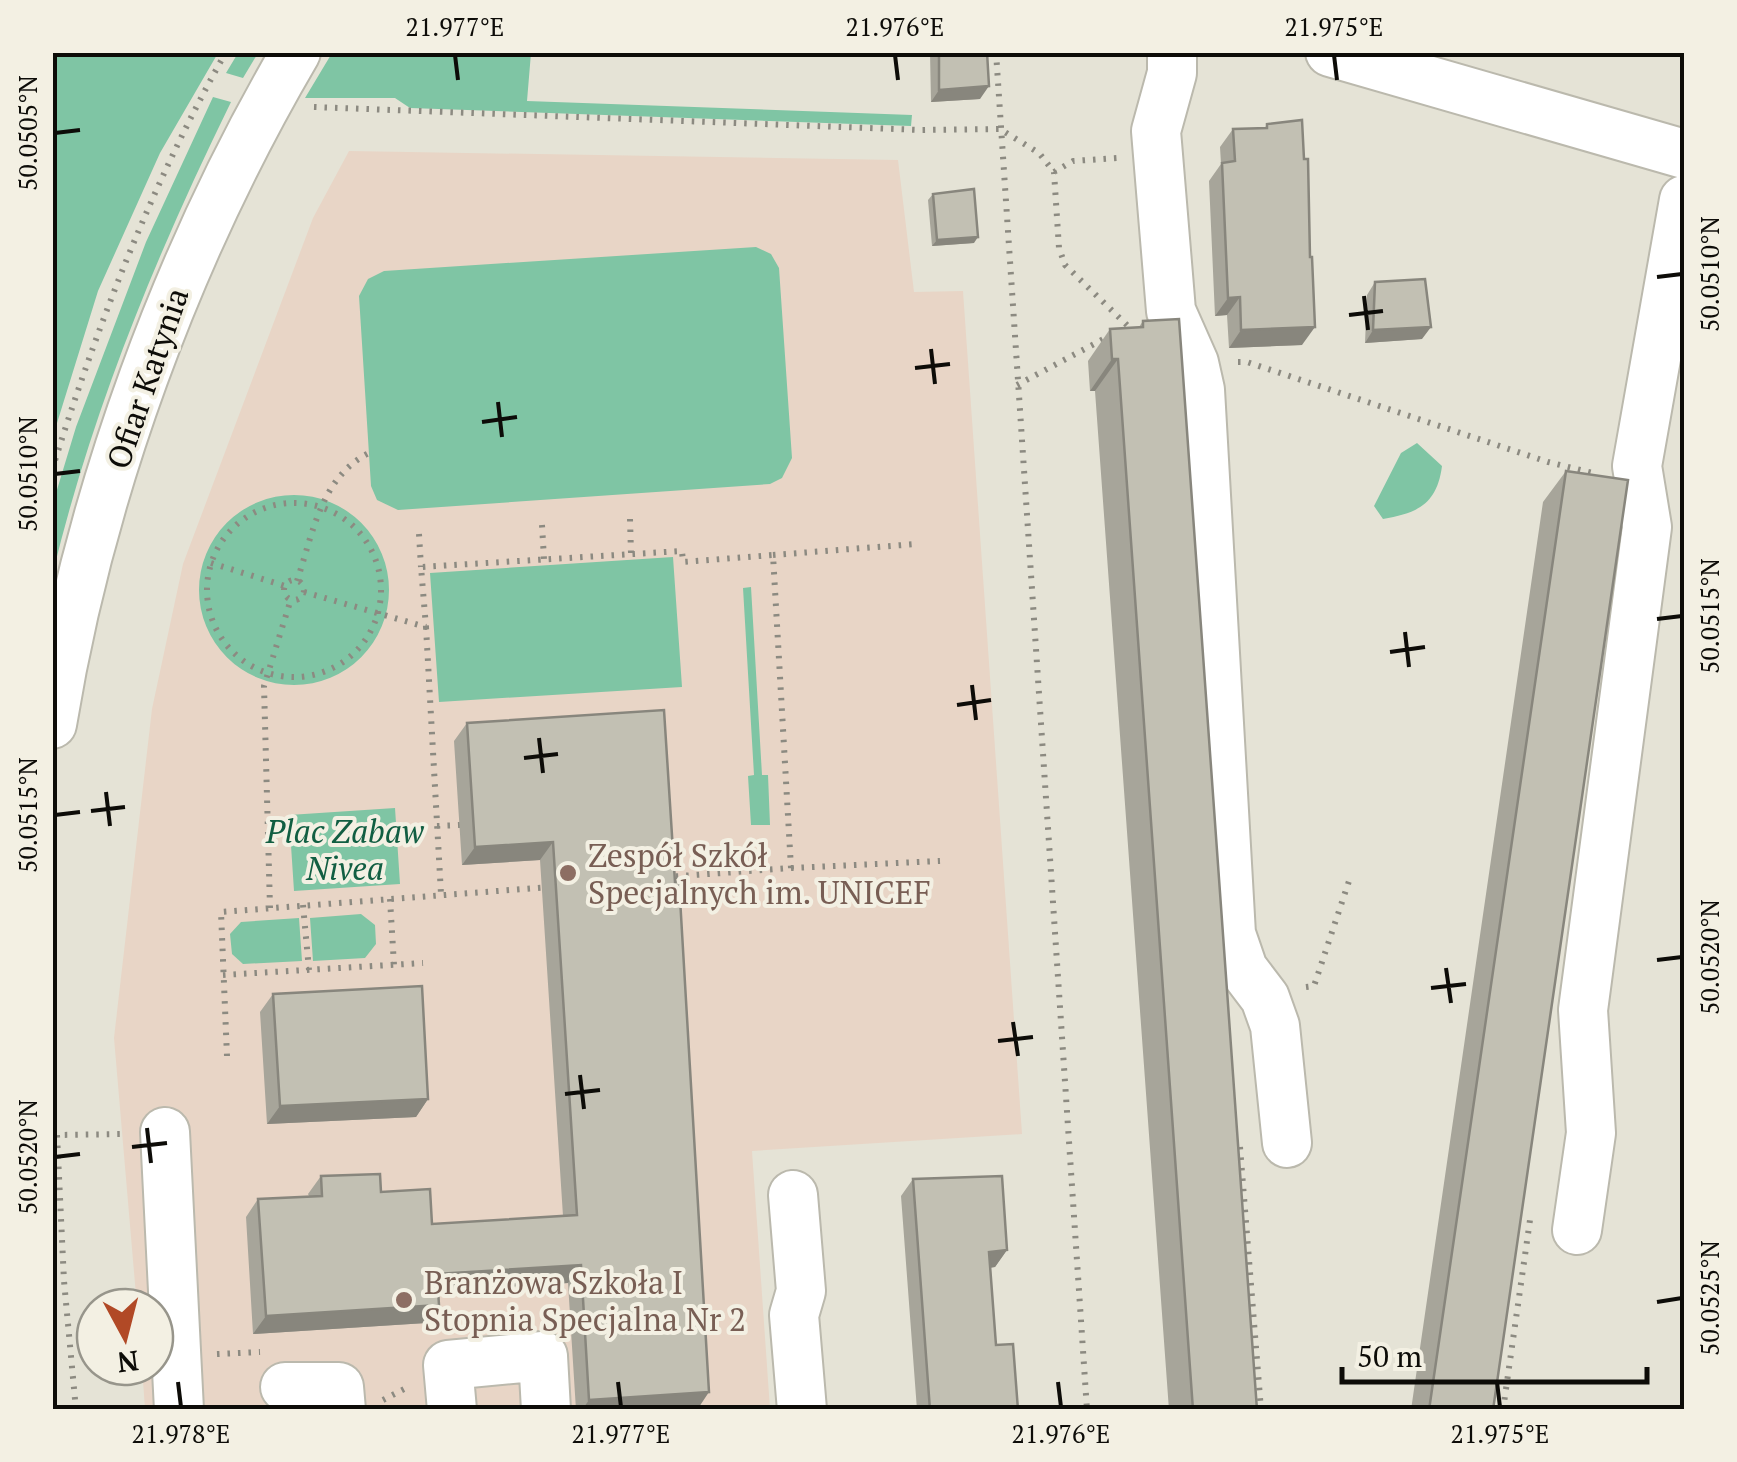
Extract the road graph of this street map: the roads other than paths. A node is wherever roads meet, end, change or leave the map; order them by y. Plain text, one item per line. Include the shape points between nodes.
1 (296, 52) edge
2 (1172, 52) edge
3 (1330, 52) edge
4 (1684, 154) edge
5 (1684, 200) edge
6 (52, 724) edge
7 (144, 1133) road end
8 (1287, 1143) dead end
9 (793, 1195) dead end
10 (1576, 1230) dead end
11 (285, 1388) road end
12 (178, 1410) edge
13 (340, 1410) edge
14 (452, 1410) edge
15 (546, 1410) edge
16 (802, 1410) edge

1 - 6 street, Ofiar Katynia via 222,187 135,406 92,544
2 - 8 street via 1156,130 1170,311 1200,390 1231,934 1276,1026
3 - 4 street
5 - 10 street via 1637,466 1647,527 1584,1010 1591,1133
7 - 12 street
9 - 16 street
11 - 13 street via 339,1387
14 - 15 street via 448,1364 543,1356

